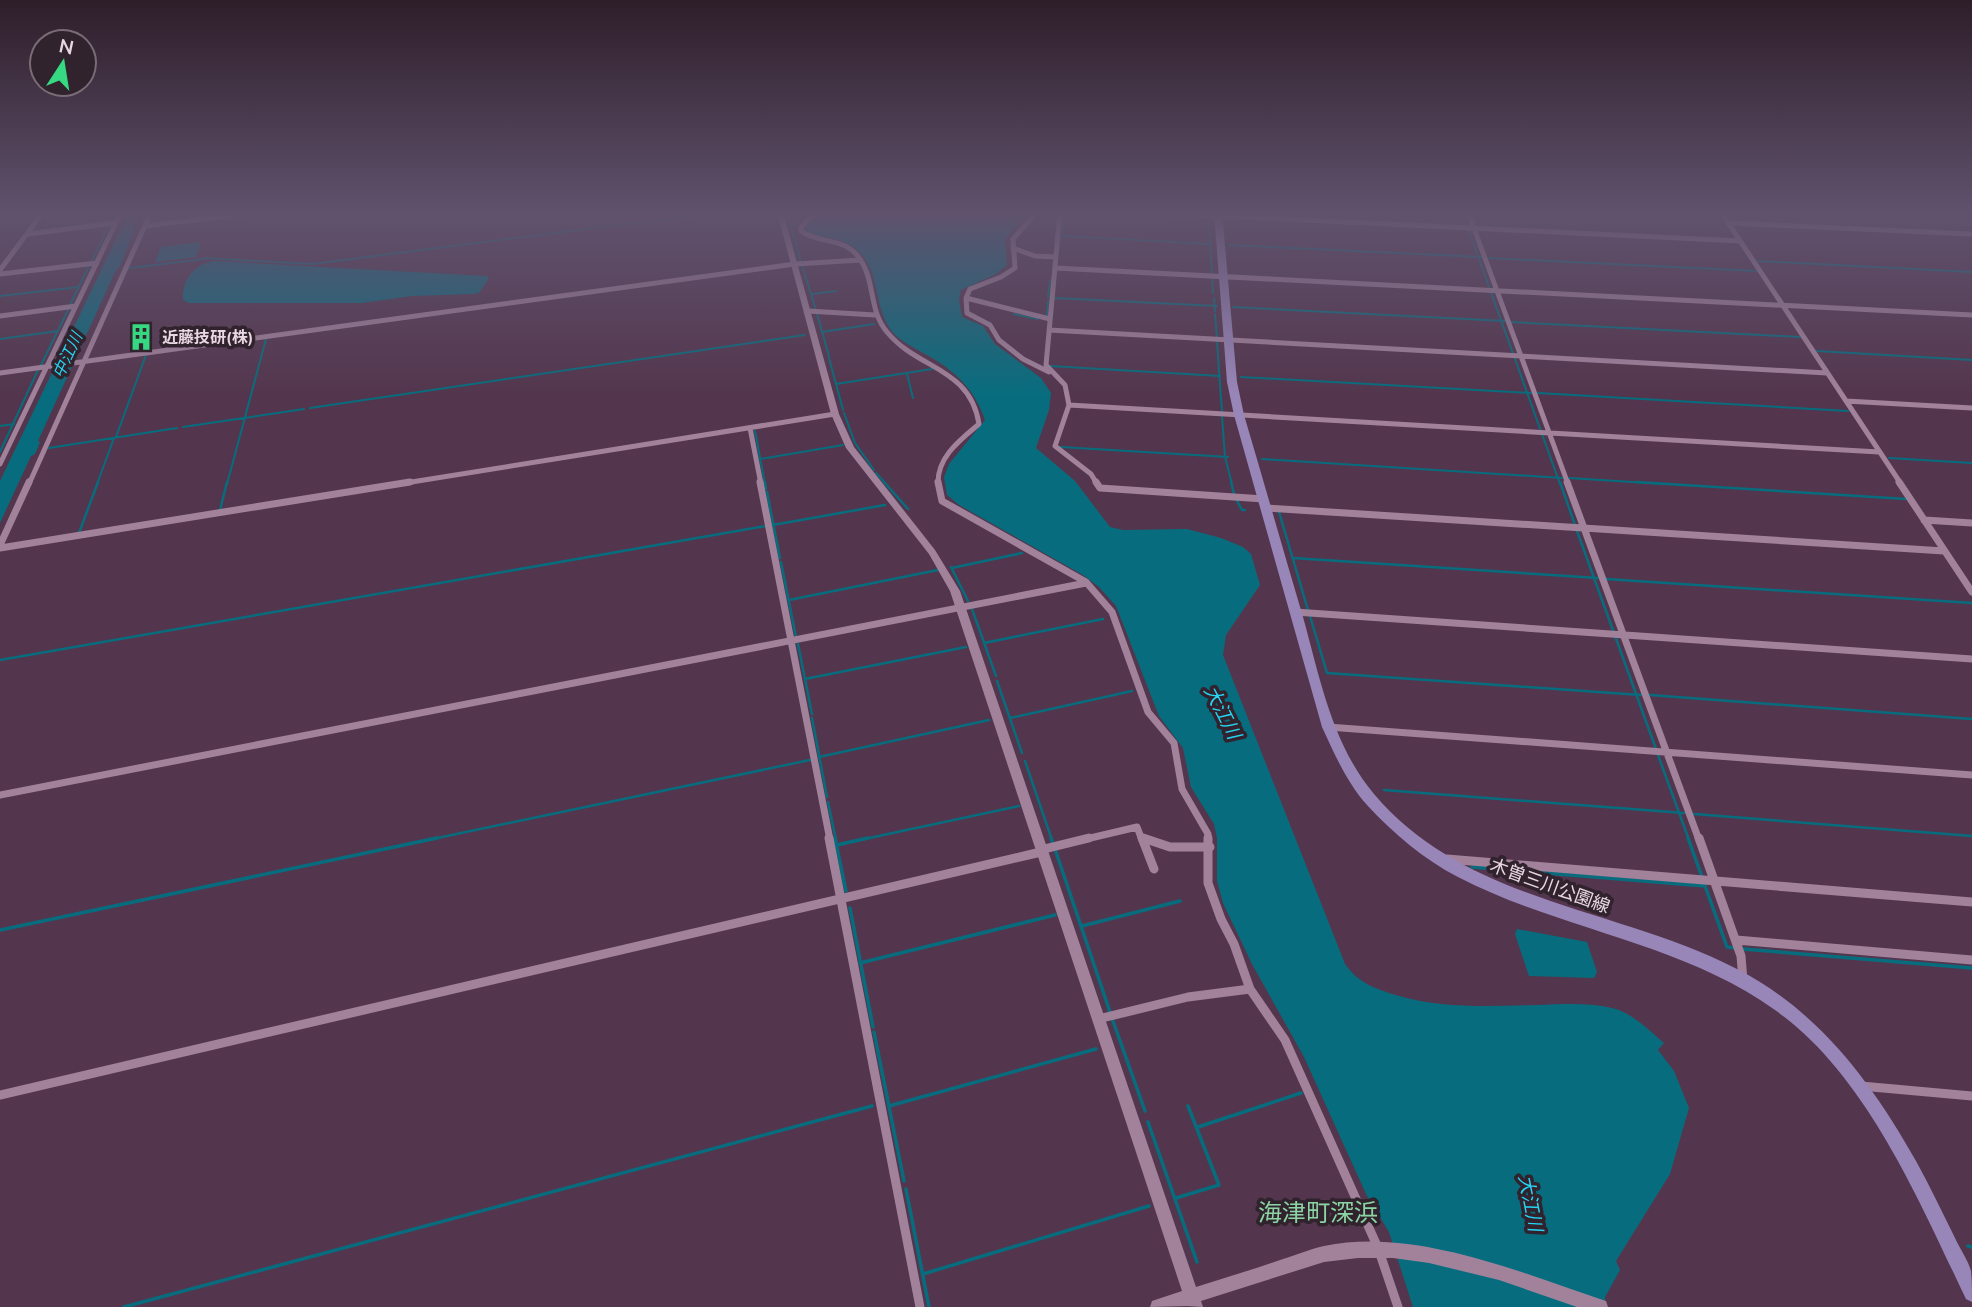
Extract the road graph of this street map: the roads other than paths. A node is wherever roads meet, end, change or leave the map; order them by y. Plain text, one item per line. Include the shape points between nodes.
1 (92, 273) edge
2 (123, 273) edge
3 (730, 273) edge
4 (797, 273) edge
5 (870, 273) edge
6 (1008, 273) edge
7 (1054, 273) edge
8 (1160, 273) edge
9 (1223, 273) edge
10 (1488, 273) edge
11 (1761, 273) edge
12 (1223, 276) junction
13 (1495, 290) junction
14 (967, 298) junction
15 (1782, 305) junction
16 (76, 306) junction
17 (808, 311) junction
18 (1972, 314) edge
19 (875, 315) junction
20 (0, 316) edge
21 (1049, 319) junction
22 (1049, 330) junction
23 (1228, 340) junction
24 (1516, 356) junction
25 (82, 362) junction
26 (46, 367) junction
27 (0, 373) edge
28 (1827, 373) junction
29 (1057, 375) junction
30 (1846, 401) junction
31 (1069, 405) junction
32 (1972, 408) edge
33 (835, 414) junction
34 (1239, 415) junction
35 (750, 428) junction
36 (1544, 432) junction
37 (1880, 452) junction
38 (0, 464) edge
39 (1265, 503) junction
40 (1924, 520) junction
41 (1972, 523) edge
42 (1582, 526) junction
43 (0, 547) edge
44 (1944, 551) junction
45 (1086, 582) junction
46 (1972, 592) edge
47 (962, 608) junction
48 (1295, 612) junction
49 (1618, 634) junction
50 (792, 641) junction
51 (1972, 659) edge
52 (1328, 727) junction
53 (1664, 751) junction
54 (1972, 775) edge
55 (0, 795) edge
56 (1142, 838) junction
57 (1210, 847) junction
58 (1041, 851) junction
59 (1439, 858) junction
60 (1154, 869) dead end
61 (1707, 880) junction
62 (843, 900) junction
63 (1972, 902) edge
64 (1736, 941) junction
65 (1972, 960) edge
66 (1743, 981) junction
67 (1250, 989) junction
68 (1098, 1019) junction
69 (1860, 1086) junction
70 (0, 1095) edge
71 (1972, 1096) edge
72 (1383, 1249) junction
73 (1972, 1293) edge
74 (1193, 1303) edge
75 (920, 1307) edge
76 (1158, 1307) edge
77 (1398, 1307) edge
78 (1600, 1307) edge

1 - 16 street
2 - 25 street
3 - 25 street
4 - 17 street
5 - 19 street
6 - 14 street via 971,289
7 - 21 street
8 - 12 street
9 - 12 main road, 木曽三川公園線
10 - 13 street
11 - 15 street
12 - 13 street
12 - 23 main road, 木曽三川公園線
13 - 15 street
13 - 24 street
14 - 21 street
14 - 29 street via 967,313 990,325 999,340 1023,359
15 - 18 street
15 - 28 street
16 - 20 street
16 - 26 street
17 - 19 street
17 - 33 street
19 - 45 street via 895,341 951,377 979,411 979,424 942,460 936,476 942,501
21 - 22 street
22 - 23 street
22 - 29 street via 1046,365
23 - 24 street
23 - 34 main road, 木曽三川公園線
24 - 28 street
24 - 36 street
25 - 26 street
25 - 43 street
26 - 27 street
26 - 38 street
28 - 30 street
29 - 31 street via 1065,385
30 - 32 street
30 - 37 street
31 - 34 street
31 - 39 street via 1055,446 1091,474 1100,488
33 - 35 street
33 - 47 street via 850,448 941,565
34 - 36 street
34 - 39 main road, 木曽三川公園線
35 - 43 street
35 - 50 street
36 - 37 street
36 - 42 street
37 - 40 street
39 - 42 street
39 - 48 main road, 木曽三川公園線
40 - 41 street
40 - 44 street
42 - 44 street
42 - 49 street
44 - 46 street
45 - 47 street
45 - 57 street via 1112,612 1149,712 1174,743 1182,789 1201,817
47 - 50 street
47 - 58 street
48 - 49 street
48 - 52 main road, 木曽三川公園線
49 - 51 street
49 - 53 street
50 - 55 street
50 - 62 street
52 - 53 street
52 - 59 main road, 木曽三川公園線 via 1370,799 1398,828
53 - 54 street
53 - 61 street
56 - 57 street via 1170,847
56 - 58 street via 1138,827
56 - 60 street
57 - 67 street via 1208,883
58 - 62 street
58 - 68 street
59 - 61 street
59 - 66 main road, 木曽三川公園線 via 1509,895 1650,940
61 - 63 street
61 - 64 street
62 - 70 street
62 - 75 street
64 - 65 street
64 - 66 street
66 - 69 main road, 木曽三川公園線 via 1819,1037
67 - 68 street via 1188,997
67 - 72 street via 1285,1040
68 - 74 street
69 - 71 street
69 - 73 main road, 木曽三川公園線 via 1931,1209
72 - 74 street via 1324,1254
72 - 77 street
72 - 78 street via 1422,1253
74 - 76 street

